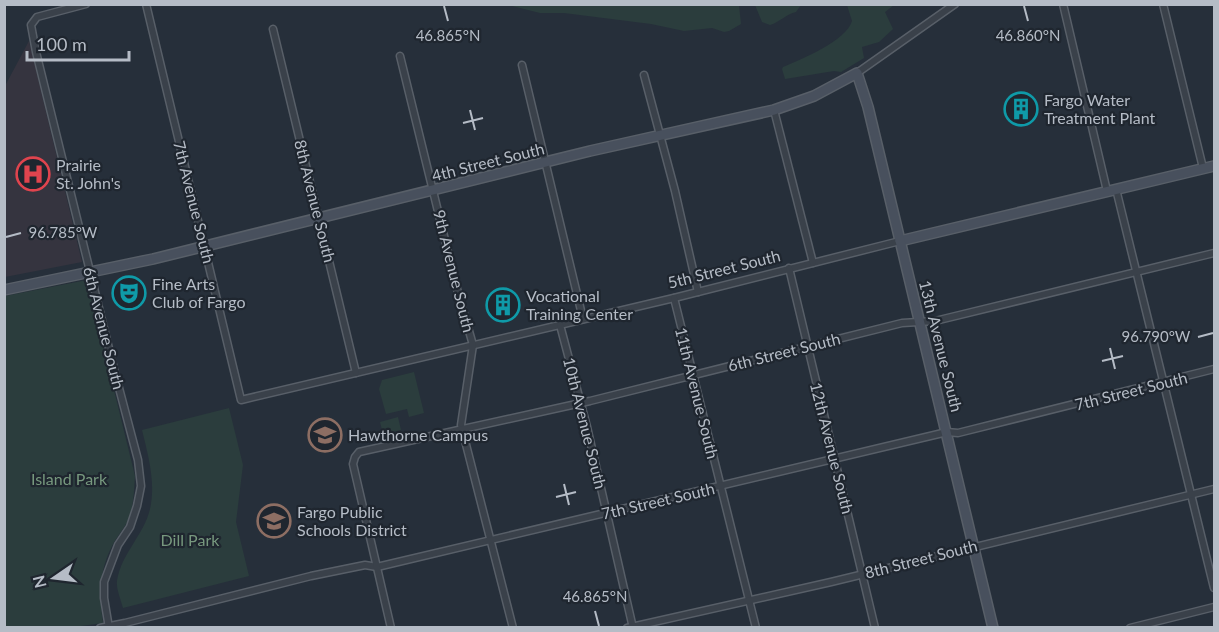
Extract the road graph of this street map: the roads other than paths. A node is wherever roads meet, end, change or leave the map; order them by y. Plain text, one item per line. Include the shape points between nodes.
1 (86, 4) edge
2 (146, 4) edge
3 (955, 4) edge
4 (1063, 4) edge
5 (1163, 4) edge
6 (273, 29) dead end
7 (400, 56) dead end
8 (522, 65) dead end
9 (856, 73) junction
10 (644, 75) dead end
11 (774, 110) junction
12 (660, 135) junction
13 (546, 162) junction
14 (1215, 166) edge
15 (1203, 168) junction
16 (1111, 190) junction
17 (434, 191) junction
18 (895, 218) junction
19 (319, 220) junction
20 (960, 226) junction
21 (900, 241) junction
22 (205, 247) junction
23 (1215, 253) edge
24 (813, 263) junction
25 (789, 268) junction
26 (90, 272) junction
27 (1137, 273) junction
28 (4, 290) edge
29 (698, 292) junction
30 (674, 298) junction
31 (583, 319) junction
32 (919, 322) junction
33 (560, 325) junction
34 (473, 345) junction
35 (808, 346) junction
36 (1215, 369) edge
37 (356, 373) junction
38 (693, 375) junction
39 (1164, 383) junction
40 (241, 400) joint
41 (580, 403) junction
42 (462, 428) junction
43 (947, 432) junction
44 (835, 459) junction
45 (720, 486) junction
46 (1215, 489) edge
47 (1191, 494) junction
48 (606, 513) junction
49 (491, 539) junction
50 (974, 546) junction
51 (377, 567) junction
52 (862, 574) junction
53 (1215, 588) edge
54 (749, 600) junction
55 (1215, 607) edge
56 (100, 627) edge
57 (108, 627) edge
58 (391, 627) edge
59 (513, 627) edge
60 (631, 627) edge
61 (756, 627) edge
62 (875, 627) edge
63 (993, 627) edge
64 (1130, 627) edge

1 - 26 street, 6th Avenue South via 37,17 31,25
2 - 22 street, 7th Avenue South
3 - 9 street, 4th Street South
4 - 16 street
5 - 15 street
6 - 19 street, 8th Avenue South
7 - 17 street, 9th Avenue South
8 - 13 street
9 - 11 street, 4th Street South via 814,96
9 - 18 street, 13th Avenue South
10 - 12 street
11 - 12 street, 4th Street South
11 - 24 street
12 - 13 street, 4th Street South
12 - 29 street
13 - 17 street, 4th Street South
13 - 31 street
14 - 15 street, 5th Street South
15 - 16 street, 5th Street South
16 - 20 street, 5th Street South
16 - 27 street
17 - 19 street, 4th Street South
17 - 34 street, 9th Avenue South
18 - 20 street via 912,233
18 - 21 street, 13th Avenue South
19 - 22 street, 4th Street South
19 - 37 street, 8th Avenue South
20 - 21 street, 5th Street South
21 - 24 street, 5th Street South
21 - 32 street, 13th Avenue South
22 - 26 street, 4th Street South
22 - 40 street, 7th Avenue South
23 - 27 street, 6th Street South
24 - 25 street, 5th Street South
25 - 29 street, 5th Street South
25 - 35 street, 12th Avenue South
26 - 28 street, 4th Street South
26 - 57 street, 6th Avenue South via 138,460 141,486 130,526 104,582
27 - 32 street, 6th Street South
27 - 39 street
29 - 30 street, 5th Street South
30 - 31 street, 5th Street South
30 - 38 street, 11th Avenue South
31 - 33 street, 5th Street South
32 - 35 street, 6th Street South
32 - 43 street, 13th Avenue South
33 - 34 street, 5th Street South
33 - 41 street, 10th Avenue South
34 - 37 street, 5th Street South
34 - 42 street, 9th Avenue South
35 - 38 street, 6th Street South
35 - 44 street, 12th Avenue South
36 - 39 street, 7th Street South
37 - 40 street, 5th Street South
38 - 41 street, 6th Street South
38 - 45 street, 11th Avenue South
39 - 43 street, 7th Street South
39 - 47 street
41 - 42 street, 6th Street South
41 - 48 street, 10th Avenue South
42 - 49 street, 9th Avenue South
42 - 51 street, 6th Street South via 359,452 355,457 353,464
43 - 44 street, 7th Street South
43 - 50 street, 13th Avenue South
44 - 45 street, 7th Street South
44 - 52 street, 12th Avenue South
45 - 48 street, 7th Street South
45 - 54 street, 11th Avenue South
46 - 47 street, 8th Street South
47 - 50 street, 8th Street South
47 - 53 street
48 - 49 street, 7th Street South
48 - 60 street, 10th Avenue South
49 - 51 street, 7th Street South
49 - 59 street, 9th Avenue South
50 - 52 street, 8th Street South
50 - 63 street, 13th Avenue South
51 - 57 street, 7th Street South via 365,565 311,576
51 - 58 street
52 - 54 street, 8th Street South
52 - 62 street, 12th Avenue South
54 - 60 street, 8th Street South
54 - 61 street, 11th Avenue South
55 - 64 street
56 - 57 street, 7th Street South

